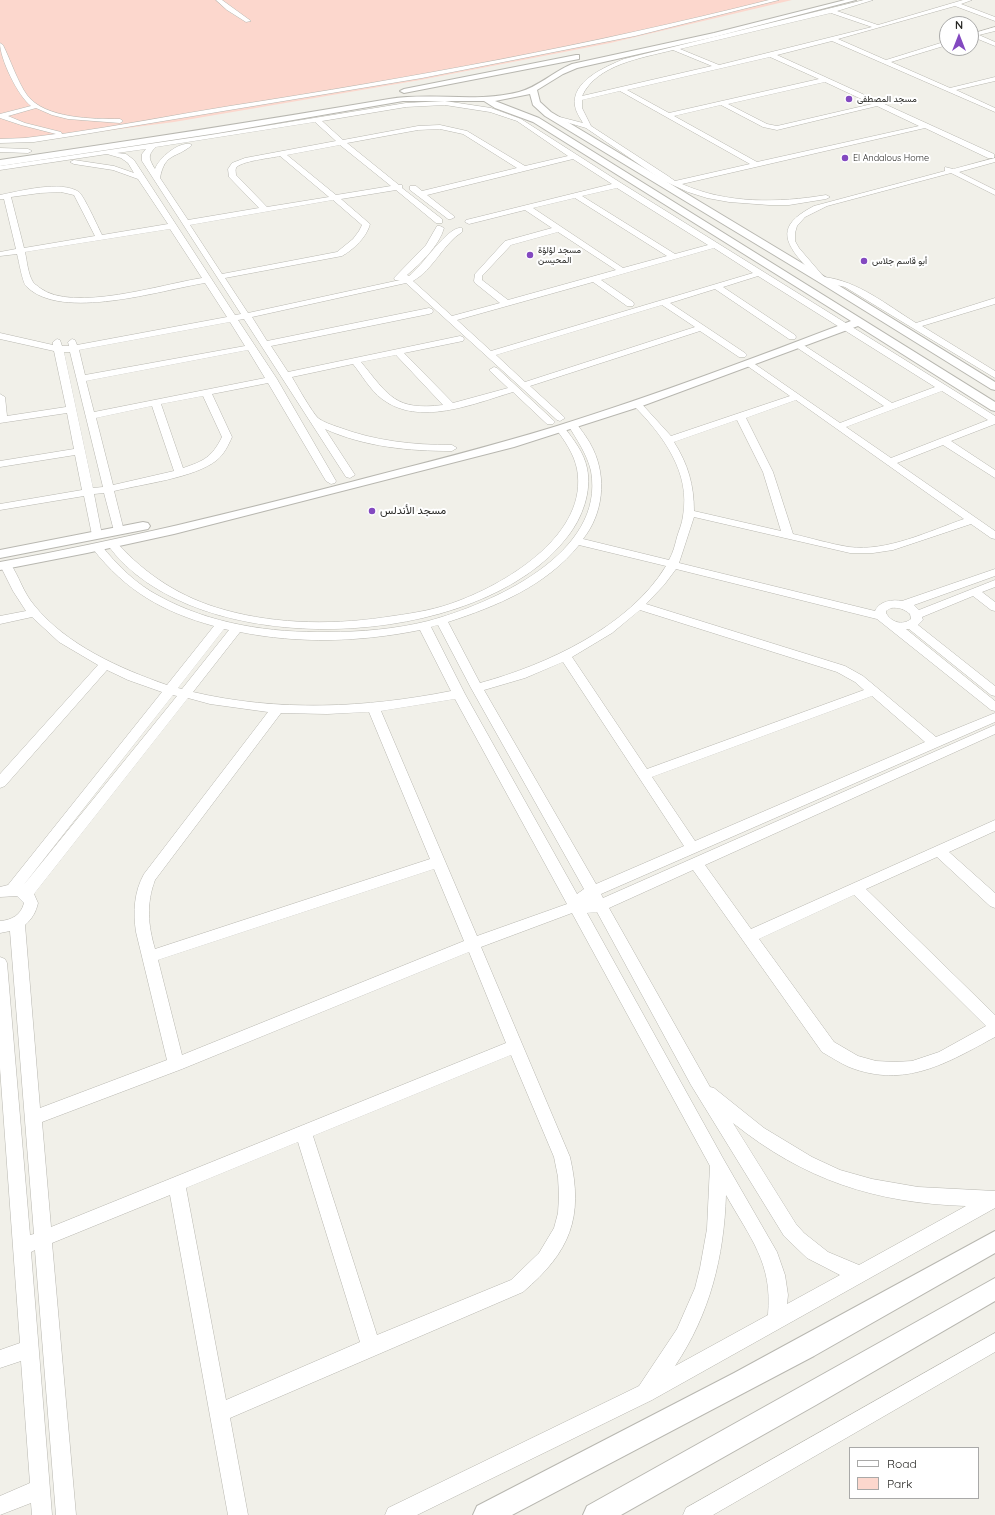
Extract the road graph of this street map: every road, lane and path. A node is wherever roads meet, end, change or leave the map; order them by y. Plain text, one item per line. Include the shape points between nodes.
1 (219, 0) edge
2 (776, 0) edge
3 (823, 0) edge
4 (853, 0) edge
5 (870, 0) edge
6 (969, 0) edge
7 (955, 4) junction
8 (831, 11) junction
9 (995, 19) edge
10 (248, 21) dead end
11 (878, 27) junction
12 (995, 29) edge
13 (979, 34) edge
14 (979, 38) edge
15 (833, 39) junction
16 (995, 44) edge
17 (0, 45) edge
18 (939, 45) edge
19 (675, 49) junction
20 (771, 55) junction
21 (885, 62) junction
22 (540, 65) junction
23 (719, 67) junction
24 (569, 68) junction
25 (499, 73) junction
26 (528, 75) dead end
27 (995, 79) edge
28 (825, 80) junction
29 (435, 85) junction
30 (622, 89) junction
31 (533, 90) junction
32 (949, 90) junction
33 (399, 92) junction
34 (444, 98) junction
35 (578, 98) junction
36 (410, 99) junction
37 (486, 99) junction
38 (529, 103) junction
39 (722, 103) junction
40 (879, 104) junction
41 (37, 106) junction
42 (994, 108) edge
43 (509, 110) junction
44 (668, 115) junction
45 (1, 116) edge
46 (552, 117) junction
47 (327, 118) junction
48 (316, 119) junction
49 (132, 124) junction
50 (336, 126) dead end
51 (926, 126) junction
52 (589, 128) junction
53 (69, 134) junction
54 (210, 137) junction
55 (349, 138) junction
56 (0, 140) edge
57 (341, 142) junction
58 (153, 146) junction
59 (363, 149) dead end
60 (0, 150) edge
61 (28, 151) junction
62 (102, 153) junction
63 (281, 153) junction
64 (0, 155) edge
65 (575, 156) junction
66 (994, 157) edge
67 (145, 158) junction
68 (130, 160) junction
69 (48, 161) junction
70 (0, 163) edge
71 (757, 165) junction
72 (0, 168) edge
73 (948, 169) junction
74 (524, 170) junction
75 (157, 177) junction
76 (142, 178) junction
77 (408, 184) dead end
78 (616, 184) junction
79 (676, 184) junction
80 (399, 188) junction
81 (419, 193) junction
82 (995, 193) edge
83 (406, 194) junction
84 (4, 196) edge
85 (577, 196) junction
86 (335, 198) junction
87 (800, 202) junction
88 (527, 208) junction
89 (812, 209) junction
90 (265, 210) junction
91 (461, 219) junction
92 (186, 223) junction
93 (440, 224) junction
94 (172, 226) junction
95 (559, 229) junction
96 (459, 230) junction
97 (100, 238) junction
98 (716, 245) junction
99 (21, 251) junction
100 (0, 254) edge
101 (674, 257) junction
102 (784, 257) junction
103 (763, 262) junction
104 (752, 268) junction
105 (622, 271) junction
106 (760, 273) junction
107 (220, 277) junction
108 (595, 279) junction
109 (821, 279) junction
110 (208, 280) junction
111 (400, 280) junction
112 (716, 286) junction
113 (995, 301) edge
114 (663, 302) junction
115 (507, 304) junction
116 (630, 304) junction
117 (983, 304) junction
118 (429, 311) junction
119 (995, 311) edge
120 (245, 313) junction
121 (895, 314) junction
122 (231, 316) junction
123 (883, 318) junction
124 (451, 319) junction
125 (848, 322) junction
126 (914, 326) junction
127 (0, 328) edge
128 (701, 328) junction
129 (0, 336) edge
130 (460, 339) junction
131 (796, 341) junction
132 (265, 344) junction
133 (58, 345) junction
134 (73, 345) junction
135 (252, 347) junction
136 (486, 351) junction
137 (398, 352) junction
138 (746, 359) junction
139 (356, 361) junction
140 (286, 375) junction
141 (995, 375) edge
142 (81, 379) junction
143 (272, 379) junction
144 (524, 385) junction
145 (943, 387) junction
146 (995, 387) edge
147 (514, 389) junction
148 (206, 392) junction
149 (797, 397) junction
150 (0, 398) edge
151 (642, 399) junction
152 (155, 402) junction
153 (450, 406) junction
154 (892, 406) junction
155 (995, 407) edge
156 (71, 408) junction
157 (90, 416) junction
158 (740, 416) junction
159 (2, 420) edge
160 (315, 420) junction
161 (995, 421) edge
162 (561, 423) junction
163 (840, 426) junction
164 (670, 440) junction
165 (944, 441) junction
166 (78, 447) junction
167 (452, 448) junction
168 (0, 456) edge
169 (890, 462) junction
170 (0, 464) edge
171 (343, 464) junction
172 (324, 468) junction
173 (180, 473) junction
174 (350, 475) junction
175 (995, 475) edge
176 (331, 481) junction
177 (108, 489) junction
178 (87, 492) junction
179 (0, 506) edge
180 (690, 512) junction
181 (972, 520) junction
182 (119, 530) junction
183 (788, 536) junction
184 (995, 536) edge
185 (579, 537) junction
186 (97, 541) junction
187 (112, 544) junction
188 (7, 560) edge
189 (674, 561) junction
190 (995, 572) edge
191 (995, 583) edge
192 (974, 592) junction
193 (903, 605) junction
194 (639, 606) junction
195 (995, 607) edge
196 (881, 612) junction
197 (34, 613) junction
198 (0, 620) edge
199 (914, 620) junction
200 (442, 621) junction
201 (222, 624) junction
202 (424, 625) junction
203 (893, 625) junction
204 (237, 628) junction
205 (565, 656) junction
206 (105, 665) junction
207 (477, 688) junction
208 (171, 690) junction
209 (874, 691) junction
210 (995, 692) edge
211 (185, 694) junction
212 (460, 694) junction
213 (995, 707) edge
214 (374, 708) junction
215 (278, 709) junction
216 (995, 717) edge
217 (995, 729) edge
218 (934, 743) junction
219 (917, 757) junction
220 (643, 775) junction
221 (0, 783) edge
222 (995, 825) edge
223 (693, 848) junction
224 (939, 851) junction
225 (438, 862) junction
226 (696, 863) junction
227 (856, 888) junction
228 (13, 892) edge
229 (593, 892) junction
230 (995, 902) edge
231 (601, 905) junction
232 (576, 906) junction
233 (17, 923) junction
234 (0, 927) edge
235 (748, 937) junction
236 (472, 944) junction
237 (149, 957) junction
238 (0, 963) edge
239 (995, 1025) edge
240 (995, 1028) edge
241 (515, 1046) junction
242 (176, 1064) junction
243 (702, 1088) junction
244 (33, 1118) junction
245 (303, 1132) junction
246 (718, 1165) junction
247 (177, 1184) junction
248 (995, 1199) edge
249 (43, 1238) junction
250 (995, 1241) edge
251 (22, 1247) junction
252 (861, 1274) junction
253 (995, 1289) edge
254 (777, 1320) junction
255 (995, 1342) edge
256 (371, 1347) junction
257 (29, 1349) junction
258 (0, 1359) edge
259 (645, 1393) junction
260 (219, 1413) junction
261 (40, 1489) junction
262 (0, 1506) edge
263 (42, 1515) edge
264 (66, 1515) edge
265 (238, 1515) edge
266 (395, 1515) edge
267 (486, 1515) edge
268 (596, 1515) edge
269 (693, 1515) edge

1 - 10 street
2 - 49 street via 669,26 491,63 309,96
3 - 22 street via 702,30
4 - 24 street
5 - 8 street
6 - 7 street
7 - 9 street
7 - 11 street
8 - 11 street
8 - 19 street
11 - 15 street
12 - 13 street
14 - 16 street
15 - 20 street
15 - 21 street
17 - 41 street via 26,99
18 - 21 street
19 - 23 street
19 - 35 street via 608,67 589,81
20 - 23 street
20 - 28 street
21 - 32 street
22 - 24 street via 546,69
22 - 25 street
23 - 30 street
24 - 31 street via 540,82
25 - 26 street
25 - 29 street
27 - 32 street
28 - 39 street
28 - 40 street
29 - 33 street
29 - 34 street via 432,93
30 - 35 street
30 - 44 street
31 - 37 street
31 - 38 street
32 - 42 street
33 - 36 street via 411,95
33 - 61 street
34 - 36 street
34 - 37 street
35 - 52 street via 580,111
36 - 70 street
37 - 43 street
38 - 43 street via 512,105
38 - 46 street
39 - 40 street via 765,126 776,128
39 - 44 street
40 - 51 street
41 - 45 street
41 - 49 street via 58,114
43 - 103 street via 536,120
44 - 71 street
45 - 53 street
46 - 52 street
46 - 102 street
47 - 48 street
47 - 50 street
47 - 65 street via 415,104 474,106 513,117
48 - 54 street
48 - 57 street
49 - 53 street
51 - 66 street
51 - 71 street
52 - 79 street
53 - 56 street via 27,140
54 - 58 street
54 - 75 street via 181,148 167,157 158,167
55 - 57 street
55 - 59 street
55 - 74 street via 418,128 454,128 465,132
57 - 63 street
57 - 80 street
58 - 62 street
58 - 67 street via 146,152
60 - 61 street
61 - 64 street
62 - 68 street
62 - 69 street
63 - 86 street
63 - 90 street via 241,162 232,169 232,175
65 - 74 street
65 - 78 street
66 - 73 street
67 - 68 street
67 - 75 street
68 - 76 street
69 - 72 street
69 - 76 street via 101,165
71 - 79 street
73 - 82 street
73 - 87 street
73 - 89 street via 840,198
74 - 81 street
75 - 92 street
76 - 94 street
77 - 81 street
78 - 85 street
78 - 91 street
78 - 98 street
79 - 87 street via 696,192 731,199 770,203
80 - 83 street
80 - 86 street
81 - 83 street
81 - 91 street
83 - 93 street
84 - 97 street via 56,189 74,192
84 - 99 street
85 - 88 street
85 - 101 street
86 - 90 street
86 - 107 street via 366,224 344,252
87 - 89 street
88 - 91 street
88 - 95 street
89 - 109 street via 795,222 791,230 791,239 799,254
90 - 92 street
91 - 93 street
91 - 96 street via 468,226
92 - 107 street
93 - 96 street via 451,230
93 - 111 street via 438,235
94 - 97 street
94 - 110 street
95 - 105 street
95 - 115 street via 508,242 478,276 478,281
96 - 111 street via 450,236 419,273
97 - 99 street
98 - 101 street
98 - 104 street
99 - 100 street
99 - 110 street via 29,284 46,296 59,299 75,301 110,298
101 - 105 street
102 - 103 street
102 - 109 street
103 - 125 street
104 - 106 street
104 - 116 street
105 - 108 street
106 - 112 street
106 - 125 street
107 - 120 street
108 - 115 street
108 - 116 street
109 - 121 street via 844,283
109 - 123 street
110 - 122 street
111 - 118 street
111 - 120 street
111 - 124 street
112 - 114 street
112 - 131 street
113 - 117 street
114 - 128 street
114 - 136 street
115 - 124 street
116 - 136 street
117 - 119 street
117 - 126 street
118 - 130 street
118 - 132 street
120 - 122 street
120 - 132 street
121 - 123 street
121 - 126 street
122 - 134 street
122 - 135 street
123 - 146 street
124 - 136 street
125 - 131 street
125 - 145 street
125 - 155 street
126 - 141 street
127 - 133 street
128 - 138 street
128 - 144 street
129 - 133 street
130 - 137 street
130 - 147 street
131 - 138 street
131 - 154 street
132 - 140 street
133 - 134 street
133 - 156 street
134 - 142 street
135 - 142 street
135 - 143 street
136 - 144 street
137 - 139 street
137 - 153 street
138 - 149 street
138 - 151 street
139 - 140 street
139 - 153 street via 385,397 394,402 420,409
140 - 160 street
142 - 157 street
143 - 148 street
143 - 172 street
144 - 162 street
145 - 154 street
145 - 161 street
147 - 153 street
147 - 162 street
148 - 152 street
148 - 173 street via 227,437 225,444 204,464
149 - 158 street
149 - 163 street
150 - 159 street
151 - 162 street
151 - 164 street
152 - 157 street
152 - 173 street
154 - 163 street
156 - 159 street
156 - 166 street
157 - 177 street
158 - 164 street
158 - 183 street via 768,472
160 - 167 street via 345,433 382,443
160 - 171 street
161 - 165 street
162 - 167 street
162 - 185 street via 588,447 598,483 594,508
162 - 187 street via 428,466
162 - 187 street via 576,451 583,475 581,500 571,525 551,550 522,573 459,605 378,622 327,625 277,623 230,614 188,601 153,583
163 - 169 street
164 - 180 street via 682,463 689,487
165 - 169 street
165 - 175 street
166 - 168 street
166 - 170 street
166 - 178 street
167 - 174 street
169 - 181 street
171 - 172 street
171 - 174 street
172 - 176 street
173 - 177 street
174 - 176 street
176 - 182 street via 245,503
177 - 178 street
177 - 182 street
178 - 179 street
178 - 186 street
180 - 183 street
180 - 189 street
181 - 183 street via 893,547 873,550 850,550
181 - 184 street
182 - 186 street
185 - 189 street
185 - 200 street via 555,564 525,585 489,604
186 - 187 street
186 - 188 street
186 - 201 street via 108,562 128,582 155,599 188,614
188 - 197 street via 16,587
189 - 194 street via 658,585
189 - 196 street
190 - 193 street
191 - 192 street
192 - 195 street
192 - 199 street
193 - 196 street via 888,604
193 - 199 street via 912,609
194 - 205 street via 593,641
194 - 209 street via 841,669
196 - 203 street via 885,621
197 - 198 street
197 - 206 street via 65,641
199 - 203 street via 902,626
199 - 210 street
200 - 202 street
200 - 207 street
201 - 204 street
201 - 208 street
202 - 204 street via 354,635 314,636 274,634
202 - 212 street
203 - 213 street
204 - 211 street
205 - 207 street via 527,673
205 - 220 street
206 - 208 street
206 - 221 street
207 - 229 street
208 - 211 street
208 - 228 street
209 - 218 street
209 - 220 street
211 - 215 street via 232,704
211 - 228 street
212 - 214 street
212 - 232 street
214 - 215 street
214 - 225 street
215 - 237 street via 149,878 142,896 140,914
216 - 218 street
217 - 219 street
218 - 219 street
219 - 223 street
219 - 226 street
220 - 223 street
222 - 224 street
223 - 229 street
224 - 227 street
224 - 230 street
225 - 236 street
225 - 237 street
226 - 231 street
226 - 235 street
227 - 235 street
227 - 239 street
228 - 233 street via 31,903 28,914
229 - 231 street
229 - 232 street via 582,898
231 - 232 street via 588,908
231 - 243 street
232 - 236 street
232 - 246 street
233 - 234 street
233 - 244 street
235 - 240 street via 828,1046 853,1061 881,1068 909,1069 934,1062
236 - 241 street
236 - 242 street
237 - 242 street
238 - 251 street
241 - 245 street
241 - 256 street via 567,1174 567,1209 556,1244 546,1260 517,1286
242 - 244 street
243 - 248 street via 776,1145 829,1173 868,1186 901,1193
243 - 252 street via 798,1241 834,1265
244 - 249 street
245 - 247 street
245 - 256 street
246 - 254 street via 771,1258 779,1295
246 - 259 street via 717,1232 707,1280 688,1327
247 - 249 street
247 - 260 street
248 - 252 street
249 - 251 street
249 - 264 street
250 - 267 street via 797,1353
251 - 257 street
252 - 254 street
253 - 268 street
254 - 259 street
255 - 269 street
256 - 260 street
257 - 258 street
257 - 261 street
259 - 266 street
260 - 265 street
261 - 262 street
261 - 263 street

